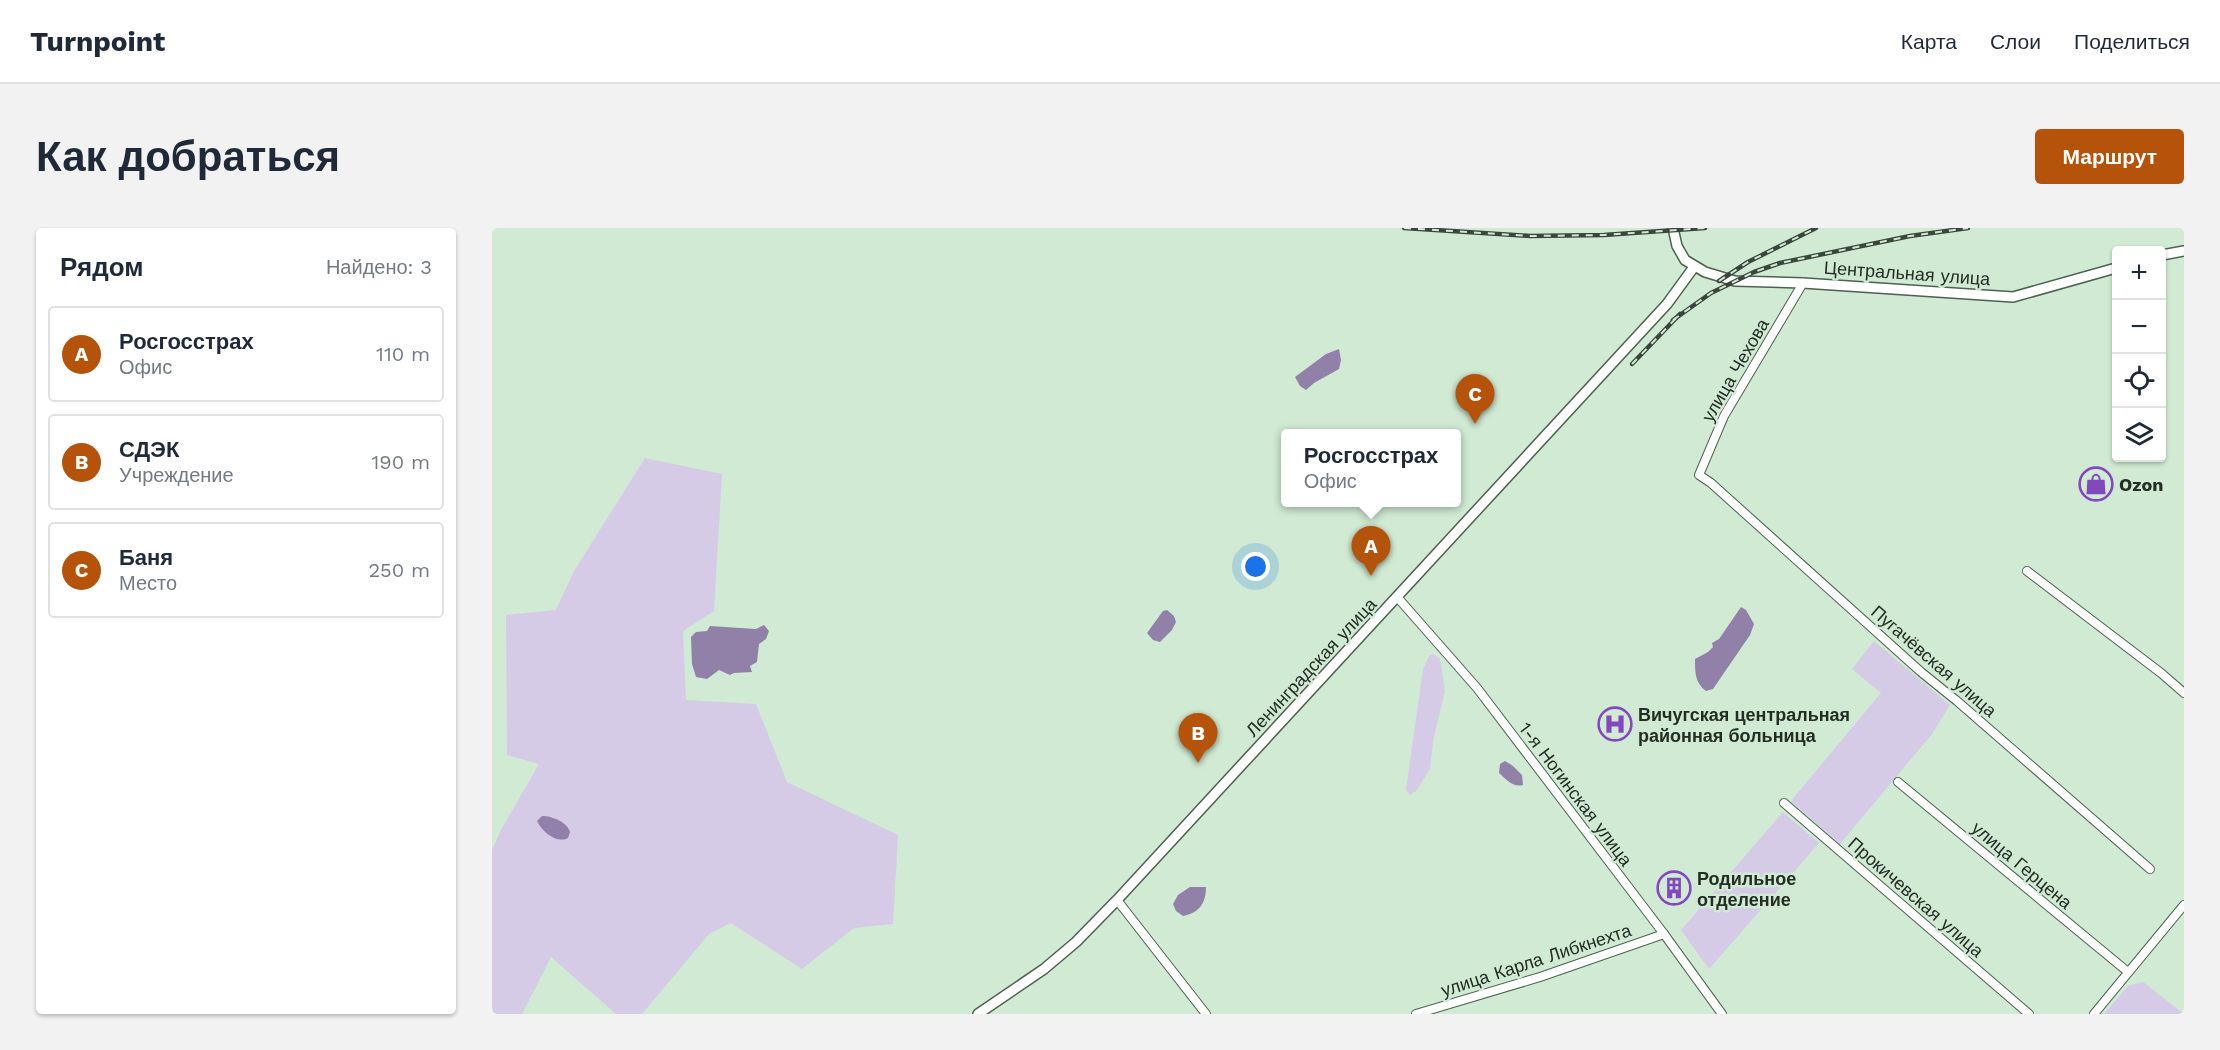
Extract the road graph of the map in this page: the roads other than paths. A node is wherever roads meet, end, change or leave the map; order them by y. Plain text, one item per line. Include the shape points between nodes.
1 (1673, 228) edge
2 (2184, 251) edge
3 (2166, 254) edge
4 (1694, 267) junction
5 (2112, 269) edge
6 (1803, 283) junction
7 (1699, 475) joint
8 (2027, 571) dead end
9 (1398, 598) junction
10 (2184, 693) edge
11 (1898, 782) dead end
12 (1784, 803) dead end
13 (2150, 868) dead end
14 (1117, 900) junction
15 (2184, 905) edge
16 (1664, 934) junction
17 (2128, 972) junction
18 (978, 1014) edge
19 (1206, 1014) edge
20 (1416, 1014) edge
21 (1722, 1014) edge
22 (2029, 1014) edge
23 (2094, 1014) edge

1 - 4 main road via 1680,254
2 - 3 main road
4 - 6 main road, Центральная улица via 1735,281
4 - 9 main road, Ленинградская улица via 1667,304
5 - 6 main road, Центральная улица via 2013,297
6 - 7 street, улица Чехова via 1724,416
7 - 13 street, Пугачёвская улица
8 - 10 street
9 - 14 main road, Ленинградская улица
9 - 16 street, 1-я Ногинская улица via 1477,688
11 - 17 street, улица Герцена
12 - 22 street, Прокичевская улица
14 - 18 main road, Ленинградская улица via 1044,969
14 - 19 street
15 - 17 street
16 - 20 street, улица Карла Либкнехта
16 - 21 street, 1-я Ногинская улица
17 - 23 street

